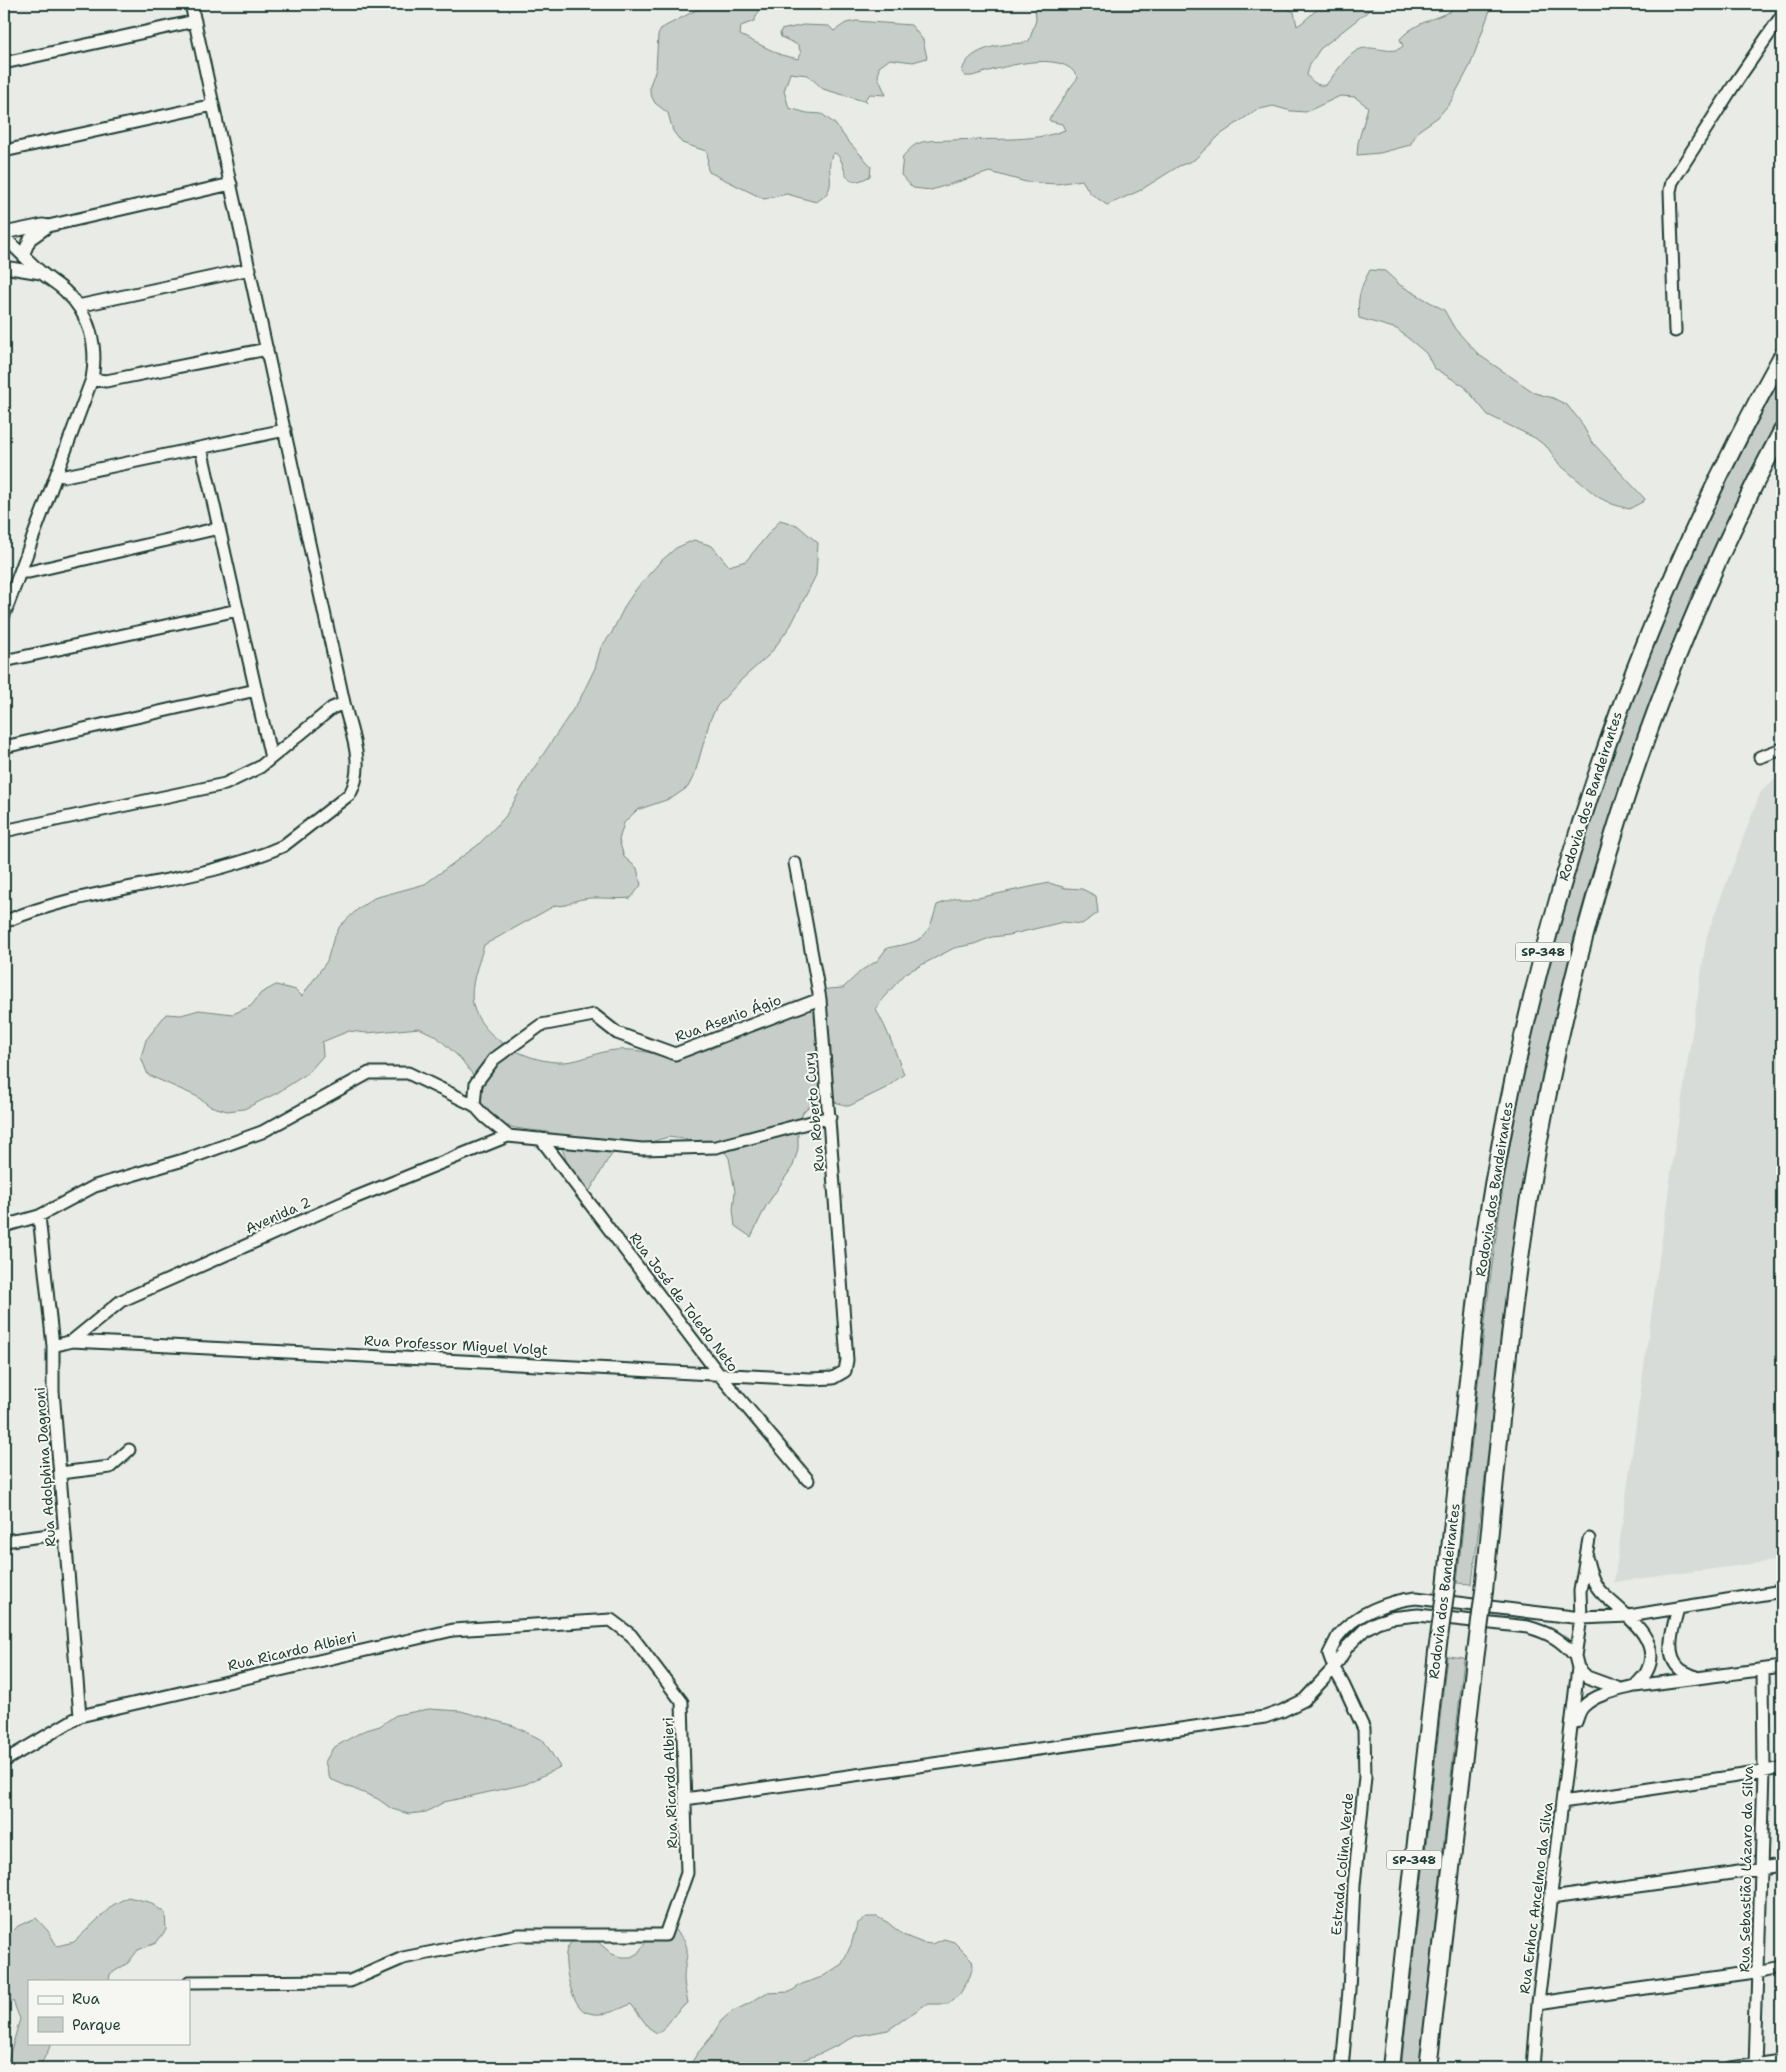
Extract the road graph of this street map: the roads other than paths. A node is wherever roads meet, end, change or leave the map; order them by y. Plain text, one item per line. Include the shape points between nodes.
1 (191, 4) edge
2 (1782, 15) edge
3 (195, 21) junction
4 (4, 63) edge
5 (213, 105) junction
6 (4, 151) edge
7 (231, 184) junction
8 (48, 226) junction
9 (4, 235) edge
10 (24, 255) junction
11 (4, 267) edge
12 (250, 270) junction
13 (41, 273) junction
14 (78, 306) junction
15 (1675, 331) dead end
16 (267, 349) junction
17 (1782, 356) edge
18 (92, 379) junction
19 (285, 430) junction
20 (1782, 431) edge
21 (201, 448) junction
22 (56, 475) junction
23 (219, 528) junction
24 (20, 572) junction
25 (238, 610) junction
26 (4, 615) edge
27 (4, 662) edge
28 (256, 690) junction
29 (344, 703) junction
30 (4, 747) edge
31 (1782, 749) edge
32 (1760, 757) dead end
33 (271, 758) junction
34 (4, 831) edge
35 (795, 863) dead end
36 (4, 922) edge
37 (820, 999) junction
38 (474, 1105) junction
39 (830, 1117) junction
40 (508, 1136) junction
41 (541, 1139) junction
42 (39, 1216) junction
43 (4, 1226) edge
44 (72, 1341) junction
45 (53, 1346) junction
46 (847, 1360) joint
47 (718, 1373) junction
48 (129, 1450) dead end
49 (60, 1473) junction
50 (808, 1480) dead end
51 (65, 1533) junction
52 (1589, 1540) dead end
53 (4, 1541) edge
54 (1587, 1558) junction
55 (1782, 1591) edge
56 (1678, 1608) junction
57 (1629, 1616) junction
58 (1581, 1618) junction
59 (1575, 1656) junction
60 (1782, 1667) edge
61 (1334, 1668) junction
62 (1578, 1668) junction
63 (1763, 1670) junction
64 (1698, 1678) junction
65 (1635, 1686) junction
66 (1620, 1689) junction
67 (80, 1716) junction
68 (1571, 1732) junction
69 (4, 1761) edge
70 (1782, 1768) edge
71 (1764, 1771) junction
72 (685, 1798) junction
73 (1562, 1802) junction
74 (1782, 1866) edge
75 (1762, 1868) junction
76 (1551, 1898) junction
77 (1782, 1967) edge
78 (1759, 1971) junction
79 (190, 1982) edge
80 (1538, 2003) junction
81 (1782, 2061) edge
82 (1755, 2067) edge
83 (1342, 2068) edge
84 (1391, 2068) edge
85 (1428, 2068) edge
86 (1533, 2068) edge
87 (1731, 2068) edge

1 - 3 street
2 - 15 street via 1672,182
3 - 4 street
3 - 5 street
5 - 6 street
5 - 7 street
7 - 8 street
7 - 12 street
8 - 9 street
8 - 10 street via 30,239
9 - 10 street
10 - 13 street
11 - 13 street
12 - 14 street
12 - 16 street
13 - 14 street via 64,290
14 - 18 street via 92,336
16 - 18 street via 106,381
16 - 19 street
17 - 84 highway, Rodovia dos Bandeirantes / SP-348, bridge via 1725,465 1644,644 1574,840 1532,992 1483,1242
18 - 22 street
19 - 21 street
19 - 29 street
20 - 85 highway, SP-348, bridge via 1718,563 1667,683 1615,830 1565,1010 1520,1256
21 - 22 street via 65,476
21 - 23 street
22 - 24 street
23 - 24 street
23 - 25 street
24 - 26 street
25 - 27 street
25 - 28 street
28 - 30 street
28 - 33 street
29 - 33 street via 332,708
29 - 36 street via 359,764 356,783 350,794 283,846 191,876 91,896 22,914
31 - 32 street
33 - 34 street via 247,774 213,788
35 - 37 street, Rua Roberto Cury
37 - 38 street, Rua Asenio Ágio via 674,1054 616,1033 594,1015 541,1025 494,1059 476,1083
37 - 39 street, Rua Roberto Cury
38 - 40 street
38 - 42 street via 408,1073 369,1073 262,1132 190,1158 95,1186
39 - 41 street via 716,1147 642,1149
39 - 46 street, Rua Roberto Cury
40 - 41 street
40 - 44 street, Avenida 2 via 349,1200 121,1301
41 - 47 street, Rua José de Toledo Neto
42 - 43 street
42 - 45 street, Rua Adolphina Dagnoni
44 - 45 street, Rua Professor Miguel Volgt
44 - 47 street, Rua Professor Miguel Volgt
45 - 49 street, Rua Adolphina Dagnoni
46 - 47 street, Rua Professor Miguel Volgt via 844,1372 833,1378
47 - 50 street, Rua José de Toledo Neto
48 - 49 street via 110,1467
49 - 51 street, Rua Adolphina Dagnoni
51 - 53 street
51 - 67 street, Rua Adolphina Dagnoni
52 - 54 street
54 - 57 street via 1592,1580 1602,1594
54 - 58 street via 1580,1591
55 - 56 street
56 - 57 street
56 - 64 street via 1672,1632 1672,1655 1679,1668
57 - 58 street
57 - 65 street via 1651,1652 1647,1672
58 - 59 street
58 - 61 street, Estrada Colina Verde via 1416,1598 1405,1600 1376,1609 1347,1627 1329,1654
59 - 61 street via 1564,1643 1528,1627 1418,1615 1390,1618 1365,1629 1346,1647
59 - 62 street
60 - 63 street
61 - 72 street via 1304,1700 1265,1717
61 - 83 street, Estrada Colina Verde via 1364,1729 1365,1767
62 - 66 street via 1596,1682
62 - 68 street, Rua Enhoc Ancelmo da Silva
63 - 64 street
63 - 71 street, Rua Sebastião Lázaro da Silva
64 - 65 street
65 - 66 street
66 - 68 street, Rua Enhoc Ancelmo da Silva via 1591,1700 1581,1708
67 - 69 street, Rua Ricardo Albieri
67 - 72 street, Rua Ricardo Albieri via 453,1630 611,1620 631,1635 682,1702
68 - 73 street, Rua Enhoc Ancelmo da Silva
70 - 71 street
71 - 73 street
71 - 75 street, Rua Sebastião Lázaro da Silva
72 - 79 street, Rua Ricardo Albieri via 688,1872 665,1934 518,1934 403,1958 350,1981
73 - 76 street, Rua Enhoc Ancelmo da Silva
74 - 75 street
75 - 76 street
75 - 78 street, Rua Sebastião Lázaro da Silva
76 - 80 street, Rua Enhoc Ancelmo da Silva
77 - 78 street
78 - 80 street
78 - 82 street, Rua Sebastião Lázaro da Silva
80 - 86 street, Rua Enhoc Ancelmo da Silva
81 - 82 street
82 - 87 street

